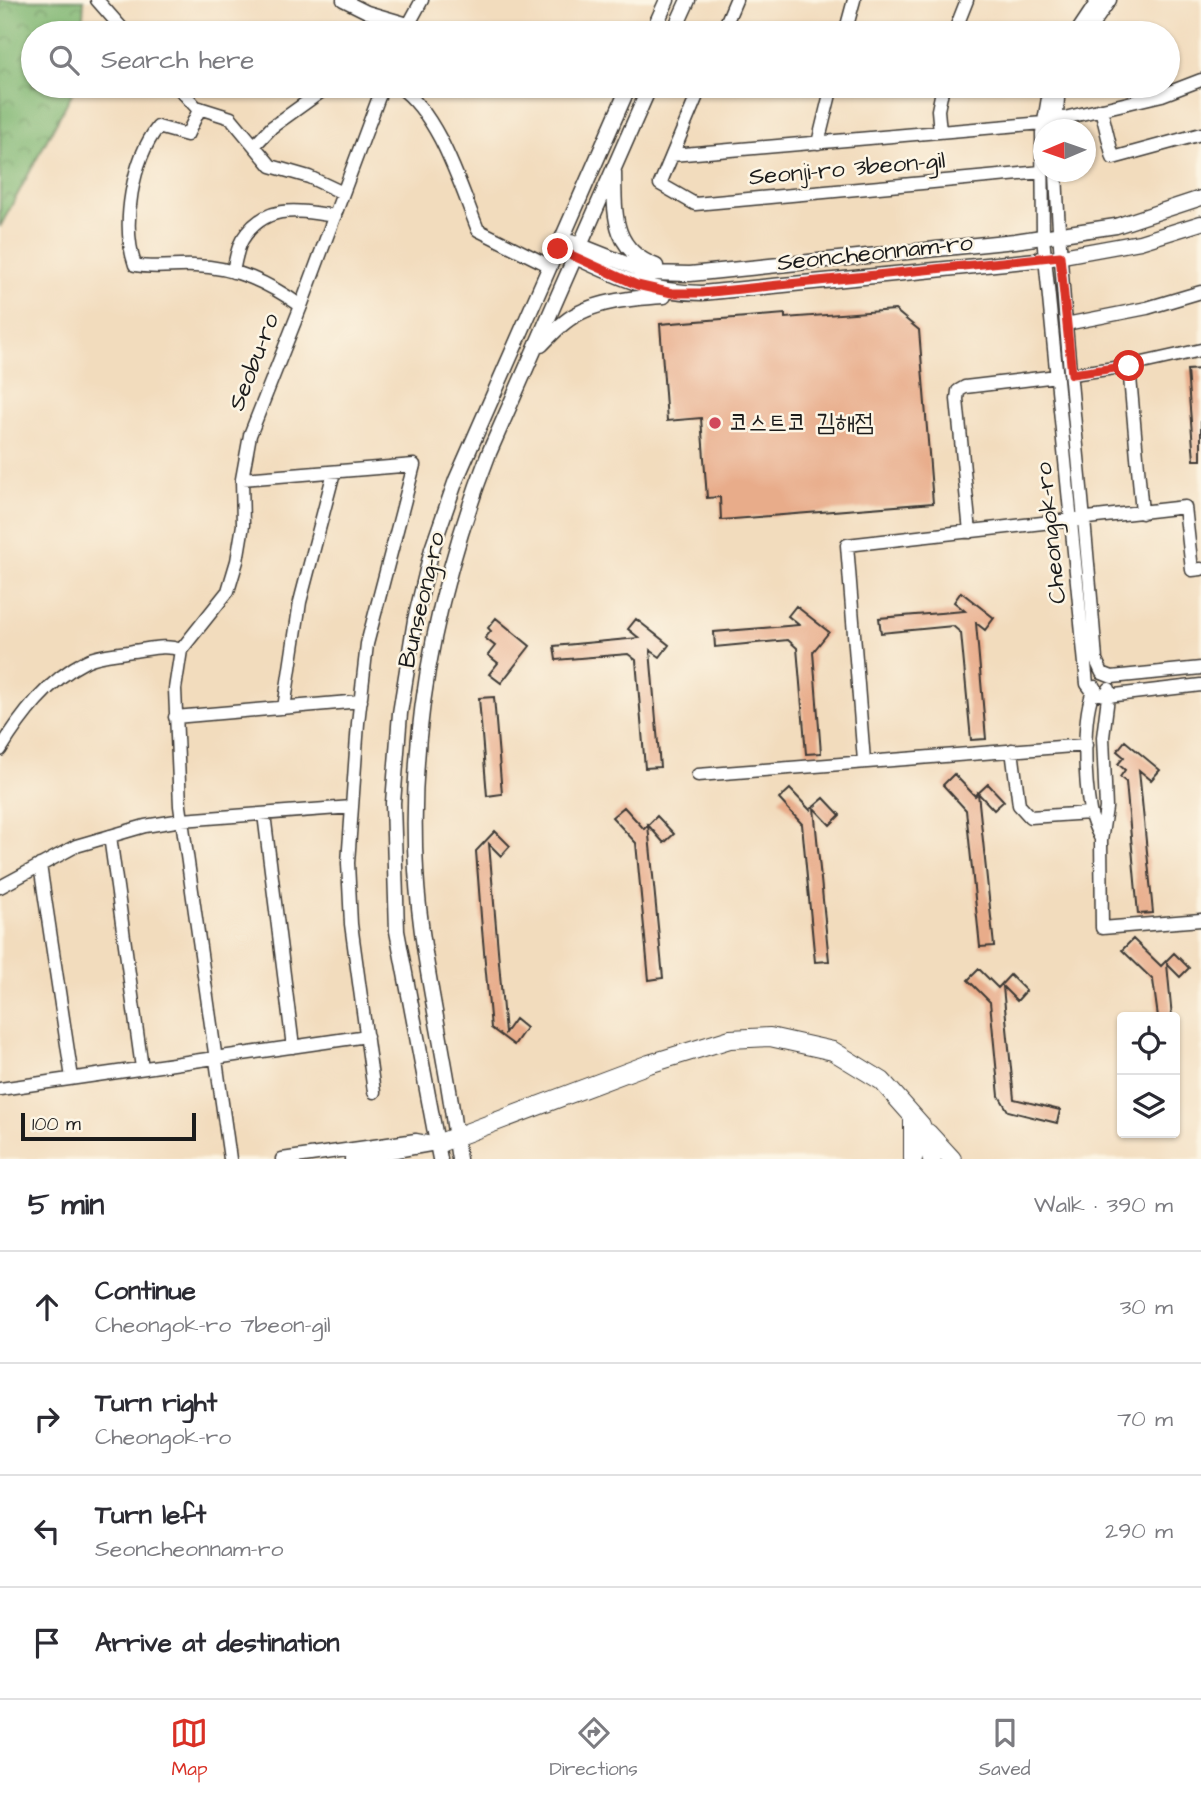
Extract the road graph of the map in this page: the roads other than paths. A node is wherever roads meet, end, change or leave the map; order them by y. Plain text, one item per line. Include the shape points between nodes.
1 (97, 0) edge
2 (344, 0) edge
3 (422, 0) edge
4 (667, 0) edge
5 (688, 0) edge
6 (736, 0) edge
7 (853, 0) edge
8 (967, 0) edge
9 (1103, 1) edge
10 (115, 21) edge
11 (388, 21) edge
12 (410, 21) edge
13 (657, 21) edge
14 (678, 21) edge
15 (727, 21) edge
16 (848, 21) edge
17 (959, 21) edge
18 (1086, 21) edge
19 (1093, 21) edge
20 (1201, 80) edge
21 (1180, 88) edge
22 (188, 98) edge
23 (312, 98) edge
24 (379, 98) edge
25 (413, 98) edge
26 (624, 98) edge
27 (645, 98) edge
28 (696, 98) edge
29 (829, 98) edge
30 (940, 98) edge
31 (1048, 98) edge
32 (1058, 98) edge
33 (1147, 98) edge
34 (200, 108) junction
35 (1101, 110) junction
36 (1044, 119) edge
37 (1056, 119) edge
38 (1074, 119) edge
39 (1033, 125) edge
40 (940, 132) junction
41 (1201, 134) edge
42 (187, 135) junction
43 (199, 143) dead end
44 (817, 143) junction
45 (255, 145) junction
46 (672, 155) junction
47 (614, 167) junction
48 (1033, 173) edge
49 (1042, 182) edge
50 (1056, 182) edge
51 (344, 193) junction
52 (1201, 198) edge
53 (335, 216) junction
54 (1201, 223) edge
55 (1059, 235) junction
56 (1043, 237) junction
57 (560, 243) junction
58 (578, 252) junction
59 (1053, 258) junction
60 (550, 266) junction
61 (233, 272) junction
62 (677, 273) junction
63 (1201, 292) edge
64 (702, 293) junction
65 (301, 306) junction
66 (1066, 324) junction
67 (535, 350) junction
68 (1201, 350) edge
69 (1129, 366) junction
70 (1072, 374) junction
71 (1057, 376) junction
72 (334, 471) junction
73 (242, 479) junction
74 (1142, 513) junction
75 (1086, 520) junction
76 (1071, 521) junction
77 (970, 532) junction
78 (1201, 569) edge
79 (181, 650) junction
80 (1201, 668) edge
81 (1107, 675) junction
82 (1201, 685) edge
83 (1093, 692) junction
84 (1107, 696) junction
85 (361, 701) junction
86 (284, 708) junction
87 (175, 717) junction
88 (1086, 745) junction
89 (0, 750) edge
90 (1012, 750) junction
91 (864, 761) junction
92 (698, 775) dead end
93 (352, 807) junction
94 (1090, 813) junction
95 (264, 814) junction
96 (182, 820) junction
97 (110, 836) junction
98 (1101, 841) junction
99 (40, 865) junction
100 (0, 887) edge
101 (1201, 920) edge
102 (366, 1037) junction
103 (293, 1047) junction
104 (215, 1058) junction
105 (142, 1068) junction
106 (72, 1078) junction
107 (0, 1088) edge
108 (374, 1092) dead end
109 (917, 1120) junction
110 (456, 1137) junction
111 (439, 1151) edge
112 (230, 1159) edge
113 (282, 1159) edge
114 (351, 1159) edge
115 (459, 1159) edge
116 (913, 1159) edge
117 (932, 1159) edge
118 (951, 1159) edge

1 - 10 street
2 - 11 street
3 - 12 street
4 - 13 main road
5 - 14 main road
6 - 15 street
7 - 16 street
8 - 17 street
9 - 18 street
9 - 19 street
20 - 21 street
22 - 34 street
23 - 45 street
24 - 51 street, Seobu-ro
25 - 60 street via 432,125 478,230
26 - 57 main road, Bunseong-ro
27 - 47 main road, Bunseong-ro
28 - 46 street
29 - 44 street
30 - 40 street
31 - 36 street
32 - 37 street
33 - 35 street
34 - 42 street
34 - 45 street via 231,118
35 - 38 street
35 - 41 street via 1113,158
39 - 40 street
40 - 44 street
42 - 43 street
42 - 61 street via 158,127 153,133 132,192 129,249 135,265 199,266
44 - 46 street
45 - 51 street via 271,166
46 - 48 street, Seonji-ro 3beon-gil via 660,184 695,204
47 - 58 main road, Bunseong-ro
47 - 62 main road via 618,228 627,247 640,260
49 - 56 street
50 - 55 street
51 - 53 street, Seobu-ro
52 - 55 main road, Seoncheonnam-ro via 1116,226
53 - 61 street via 293,210 264,216 241,241
53 - 65 street, Seobu-ro
54 - 59 main road, Seoncheonnam-ro via 1140,242
55 - 56 main road, Seoncheonnam-ro
55 - 59 street
56 - 59 street
56 - 62 main road, Seoncheonnam-ro
57 - 58 main road, Seoncheonnam-ro
57 - 60 main road, Bunseong-ro
58 - 62 main road, Seoncheonnam-ro via 649,273
58 - 64 main road, Seoncheonnam-ro via 637,285 672,293
58 - 67 main road, Bunseong-ro
59 - 64 main road, Seoncheonnam-ro
59 - 66 street, Cheongok-ro
59 - 71 street, Cheongok-ro
60 - 111 main road, Bunseong-ro via 480,423 432,549 400,713 393,803 397,931
61 - 65 street via 252,276
63 - 66 street
64 - 67 main road via 628,298 591,309 567,320
65 - 73 street, Seobu-ro via 250,435
66 - 70 street, Cheongok-ro
67 - 110 main road, Bunseong-ro via 468,507 442,601 421,711 416,869 425,962
68 - 69 street
69 - 70 street
69 - 74 street
70 - 75 street, Cheongok-ro
71 - 76 street, Cheongok-ro
71 - 77 street via 958,391
72 - 73 street
72 - 85 street via 414,465 367,643
72 - 86 street via 300,602
73 - 79 street, Seobu-ro via 243,524 228,591
74 - 75 street
74 - 78 street via 1185,508 1192,570
75 - 76 street
75 - 81 street, Cheongok-ro via 1096,660
76 - 77 street
76 - 83 street, Cheongok-ro via 1087,684
77 - 91 street via 846,545
79 - 87 street
79 - 89 street via 168,646 87,660 34,703
80 - 81 street
81 - 83 street
81 - 84 street
82 - 84 street
83 - 84 street
83 - 88 street
84 - 98 street via 1103,737 1106,808
85 - 86 street
85 - 93 street
86 - 87 street
87 - 96 street
88 - 90 street
88 - 94 street
90 - 91 street
90 - 94 street via 1019,805 1030,817
91 - 92 street
93 - 95 street
93 - 102 street via 348,863 351,924
94 - 98 street
95 - 96 street
95 - 103 street
96 - 97 street
96 - 104 street
97 - 99 street via 76,846
97 - 105 street
98 - 101 street via 1102,928
99 - 100 street
99 - 106 street
102 - 103 street
102 - 108 street
103 - 104 street
104 - 105 street
104 - 112 street
105 - 106 street
106 - 107 street
109 - 110 highway via 882,1081 833,1051 771,1037 730,1038 649,1063
109 - 116 highway
109 - 117 highway
109 - 118 highway
110 - 111 highway
110 - 115 main road, Bunseong-ro
111 - 113 street via 416,1140
111 - 114 street

